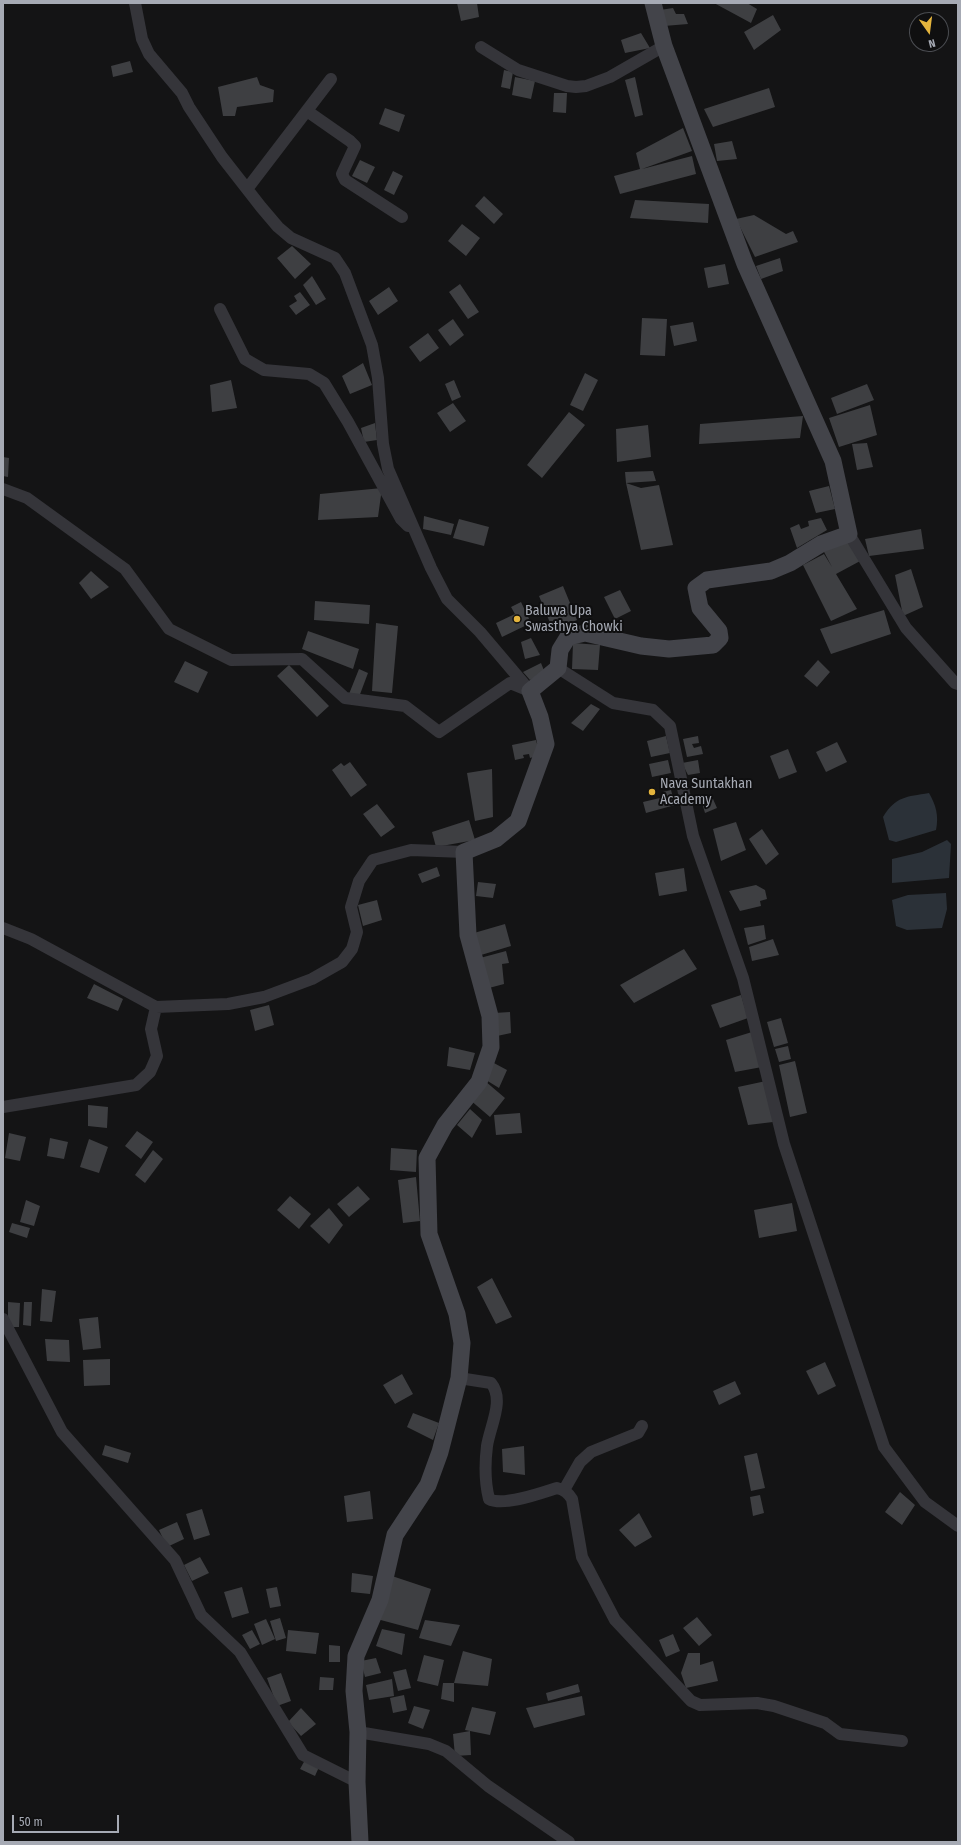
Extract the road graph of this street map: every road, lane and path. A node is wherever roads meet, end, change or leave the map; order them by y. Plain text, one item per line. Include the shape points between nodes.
1 (135, 3) edge
2 (653, 3) edge
3 (664, 46) junction
4 (481, 47) dead end
5 (331, 79) dead end
6 (306, 111) junction
7 (247, 190) junction
8 (402, 217) dead end
9 (220, 309) dead end
10 (3, 489) edge
11 (849, 534) junction
12 (419, 539) junction
13 (558, 668) junction
14 (958, 684) edge
15 (530, 691) junction
16 (464, 852) junction
17 (3, 928) edge
18 (156, 1007) junction
19 (3, 1107) edge
20 (3, 1319) edge
21 (459, 1378) junction
22 (642, 1426) dead end
23 (564, 1490) junction
24 (958, 1526) edge
25 (358, 1732) junction
26 (902, 1741) dead end
27 (357, 1782) junction
28 (360, 1842) edge
29 (568, 1842) edge

1 - 7 street via 142,39 149,54 182,93 222,157
2 - 3 street
3 - 4 street via 610,77 576,87 518,70
3 - 11 street via 745,264 833,462
5 - 6 street
6 - 7 street
6 - 8 street via 355,146 342,174 345,180
7 - 12 street via 278,227 291,238 335,258 345,273 372,345 388,469
9 - 12 street via 245,359 264,370 309,374 324,383 401,519
10 - 15 street via 27,498 125,569 169,629 231,660 302,659 345,698 405,706 439,732 510,683
11 - 13 street via 821,544 790,563 770,571 707,580 696,588 700,608 719,631 720,638 713,645 669,649 641,646 585,633 568,637 560,650
11 - 14 street via 906,628
12 - 15 street via 446,599 480,632
13 - 15 street
13 - 24 street via 613,703 653,710 670,726 693,836 743,978 784,1144 884,1447 924,1502
15 - 16 street via 540,717 546,744 518,821 496,839
16 - 18 street via 411,850 373,860 359,881 351,907 357,932 352,949 342,962 312,979 264,997 228,1004
16 - 21 street via 468,935 490,1016 491,1047 479,1082 445,1125 427,1158 429,1234 457,1314 462,1343
17 - 18 street via 31,939
18 - 19 street via 151,1029 156,1056 150,1072 136,1085
20 - 27 street via 62,1432 174,1560 201,1615 240,1652 303,1755
21 - 23 street via 491,1382 496,1388 495,1415 487,1446 489,1499 504,1502 557,1488
21 - 25 street via 440,1452 428,1485 395,1535 380,1600 356,1656 354,1691
22 - 23 street via 638,1432 591,1452
23 - 26 street via 572,1499 580,1549 586,1567 615,1620 691,1701 700,1705 757,1703 774,1706 825,1723 840,1734
25 - 27 street
25 - 29 street via 428,1744 446,1751 488,1786
27 - 28 street

